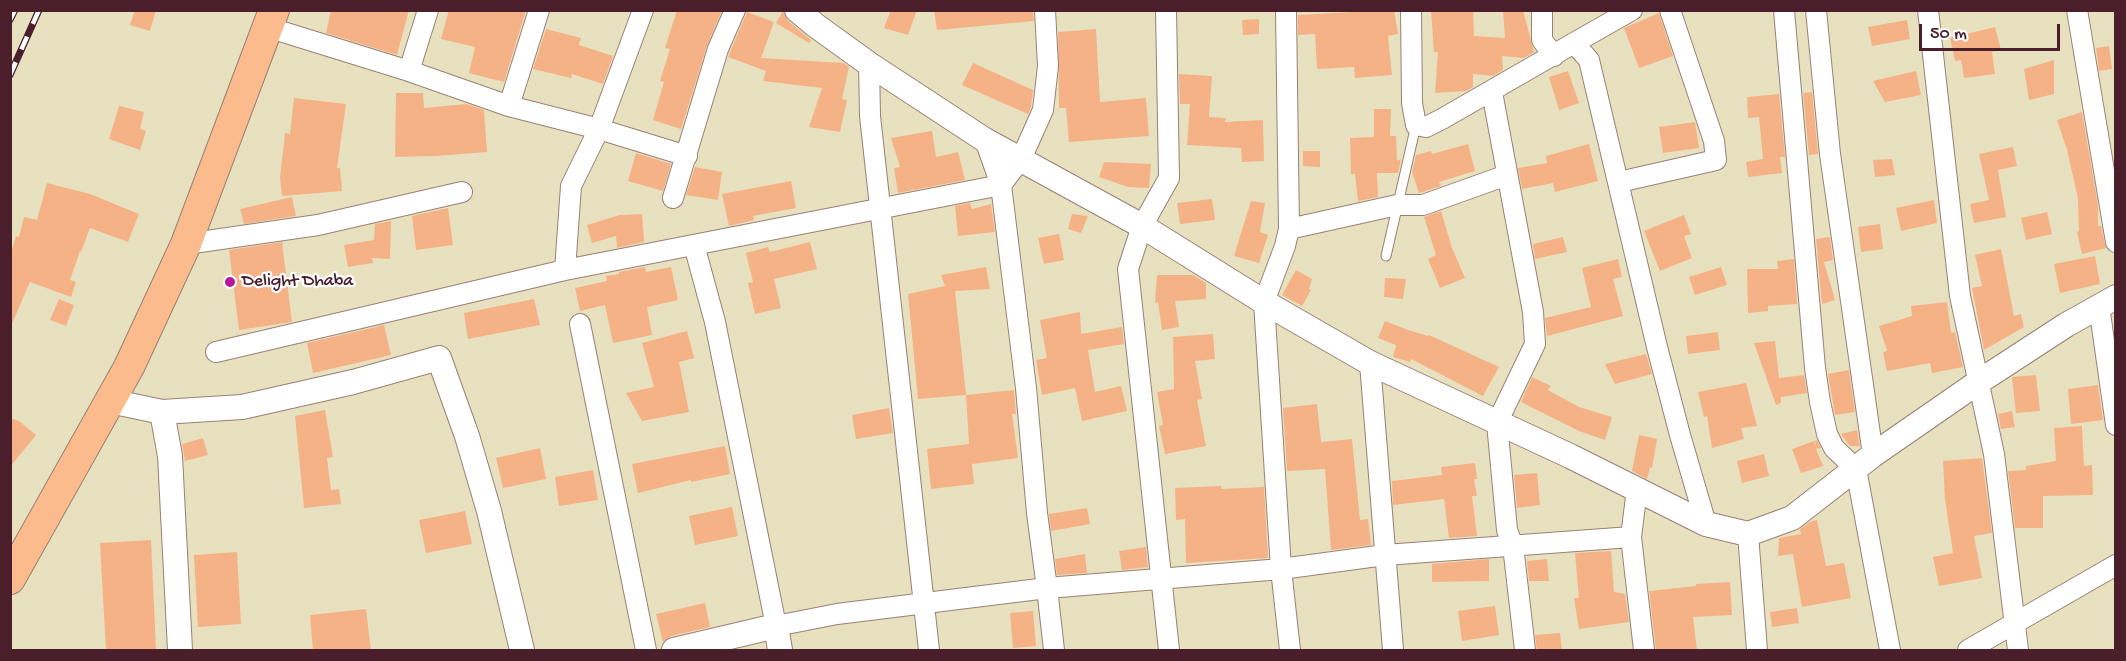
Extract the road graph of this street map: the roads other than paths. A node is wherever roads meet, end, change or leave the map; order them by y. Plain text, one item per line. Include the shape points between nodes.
1 (428, 10) edge
2 (539, 10) edge
3 (643, 10) edge
4 (735, 10) edge
5 (797, 10) edge
6 (1045, 10) edge
7 (1166, 10) edge
8 (1286, 10) edge
9 (1411, 10) edge
10 (1542, 10) edge
11 (1632, 10) edge
12 (1670, 10) edge
13 (1784, 10) edge
14 (1816, 10) edge
15 (1928, 10) edge
16 (2077, 10) edge
17 (270, 19) edge
18 (1574, 43) junction
19 (1554, 56) junction
20 (868, 64) junction
21 (409, 71) junction
22 (1492, 92) junction
23 (509, 106) junction
24 (1416, 125) junction
25 (599, 129) junction
26 (986, 140) junction
27 (687, 156) junction
28 (1022, 159) junction
29 (1506, 175) junction
30 (1618, 182) junction
31 (1001, 185) junction
32 (462, 192) dead end
33 (673, 198) dead end
34 (1397, 205) junction
35 (881, 208) junction
36 (1142, 226) junction
37 (1289, 229) junction
38 (2115, 242) edge
39 (186, 244) junction
40 (694, 245) junction
41 (1386, 256) dead end
42 (565, 270) junction
43 (2107, 301) edge
44 (1264, 302) junction
45 (580, 324) dead end
46 (216, 352) dead end
47 (1370, 363) junction
48 (1977, 382) junction
49 (110, 401) junction
50 (162, 412) junction
51 (1497, 423) junction
52 (2115, 425) edge
53 (1865, 462) junction
54 (1637, 489) junction
55 (1706, 524) junction
56 (1748, 534) junction
57 (1631, 537) junction
58 (1513, 546) junction
59 (1385, 555) junction
60 (2115, 565) edge
61 (1281, 569) junction
62 (1161, 578) junction
63 (10, 579) edge
64 (1047, 588) junction
65 (923, 604) junction
66 (2015, 623) junction
67 (776, 626) junction
68 (180, 651) edge
69 (522, 651) edge
70 (646, 651) edge
71 (674, 651) edge
72 (780, 651) edge
73 (929, 651) edge
74 (1053, 651) edge
75 (1169, 651) edge
76 (1290, 651) edge
77 (1393, 651) edge
78 (1525, 651) edge
79 (1644, 651) edge
80 (1757, 651) edge
81 (1890, 651) edge
82 (1968, 651) edge
83 (2018, 651) edge

1 - 21 street
2 - 23 street
3 - 25 street
4 - 27 street via 718,49
5 - 20 street
6 - 28 street via 1048,66 1043,110
7 - 36 street via 1169,178
8 - 37 street
9 - 24 street via 1412,103
10 - 19 street via 1542,40
11 - 18 street
12 - 30 street via 1714,141 1716,160
13 - 53 street via 1818,391 1834,448
14 - 53 street
15 - 48 street via 1960,296
16 - 38 street
17 - 21 street
17 - 39 main road
18 - 19 street
18 - 30 street via 1589,60
19 - 22 street
20 - 26 street
20 - 35 street
21 - 23 street
22 - 24 street via 1426,127
22 - 29 street
23 - 25 street
24 - 34 lane
25 - 27 street
25 - 42 street via 571,186
26 - 28 street
26 - 31 street
27 - 33 street
28 - 31 street
28 - 36 street
29 - 34 street via 1423,205
29 - 51 street via 1533,312 1535,344
30 - 55 street via 1657,347
31 - 35 street
31 - 64 street
32 - 39 street via 318,225
34 - 37 street
34 - 41 lane
35 - 40 street
35 - 65 street
36 - 44 street
36 - 62 street via 1128,269
37 - 44 street
39 - 49 main road
40 - 42 street
40 - 67 street via 715,322
42 - 46 street
43 - 48 street
43 - 52 street
44 - 47 street
44 - 61 street
45 - 70 street
47 - 51 street
47 - 59 street
48 - 53 street
48 - 66 street via 1994,454
49 - 50 street
49 - 63 main road
50 - 68 street via 170,456
50 - 69 street via 242,407 439,358 471,447
51 - 54 street
51 - 58 street via 1507,530
53 - 56 street via 1792,518
53 - 81 street
54 - 55 street
54 - 57 street
55 - 56 street
56 - 80 street
57 - 58 street
57 - 79 street
58 - 59 street
58 - 78 street
59 - 61 street
59 - 77 street
60 - 66 street
61 - 62 street
61 - 76 street
62 - 64 street
62 - 75 street
64 - 65 street
64 - 74 street
65 - 67 street
65 - 73 street
66 - 82 street
66 - 83 street
67 - 71 street
67 - 72 street

